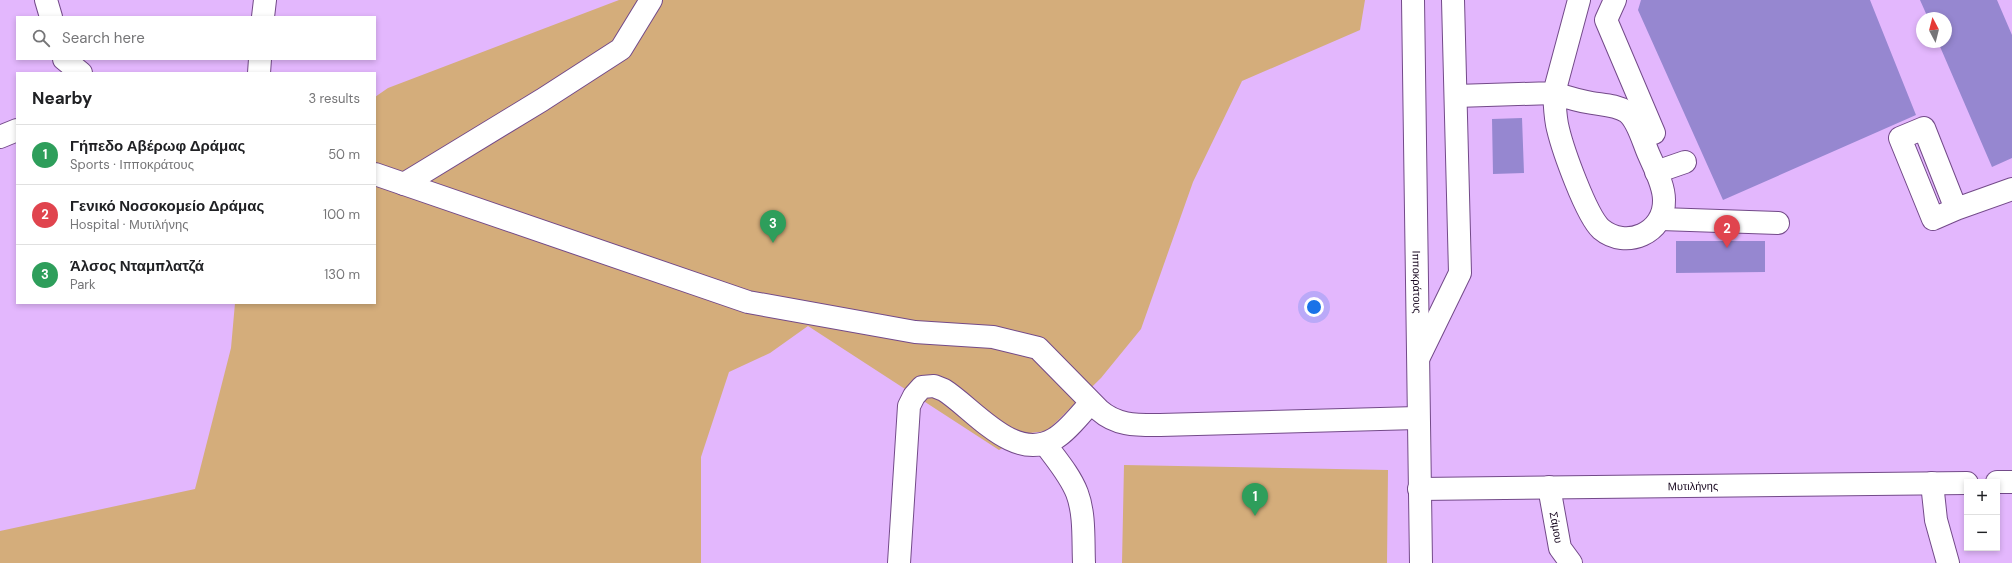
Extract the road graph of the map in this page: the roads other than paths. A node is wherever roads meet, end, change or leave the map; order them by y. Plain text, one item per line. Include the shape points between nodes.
1 (46, 0) edge
2 (265, 0) edge
3 (650, 0) edge
4 (1413, 0) edge
5 (1453, 0) edge
6 (1579, 0) edge
7 (1615, 0) edge
8 (51, 16) edge
9 (263, 16) edge
10 (65, 60) edge
11 (260, 60) edge
12 (80, 72) edge
13 (259, 72) edge
14 (1554, 93) junction
15 (1456, 96) junction
16 (1590, 103) junction
17 (16, 130) edge
18 (1558, 130) junction
19 (0, 136) edge
20 (1670, 168) junction
21 (376, 174) edge
22 (404, 184) junction
23 (2012, 189) edge
24 (1956, 209) dead end
25 (1660, 219) junction
26 (1778, 223) dead end
27 (1417, 362) junction
28 (1091, 403) junction
29 (1417, 418) junction
30 (1045, 444) junction
31 (1932, 482) junction
32 (2000, 482) edge
33 (2012, 482) edge
34 (1964, 483) edge
35 (1549, 487) junction
36 (1419, 489) junction
37 (899, 563) edge
38 (1084, 563) edge
39 (1420, 563) edge
40 (1571, 563) edge
41 (1948, 563) edge

1 - 8 street
2 - 9 street
3 - 22 street via 621,48 542,100
4 - 27 street, Ιπποκράτους
5 - 15 street
6 - 14 street
7 - 20 street via 1606,20
10 - 12 street
11 - 13 street
14 - 15 street
14 - 16 street
14 - 18 street
15 - 27 street via 1460,274
16 - 18 street via 1568,110
16 - 20 street via 1618,107 1628,113
17 - 19 street
18 - 25 street via 1578,186 1591,215 1601,228 1612,236 1632,238 1649,232
20 - 25 street
21 - 22 street
22 - 28 street via 748,302 915,332 993,337 1038,348
23 - 24 street
25 - 26 street
27 - 29 street, Ιπποκράτους
28 - 29 street via 1113,420 1130,424
28 - 30 street via 1059,436
29 - 36 street, Ιπποκράτους
30 - 37 street via 1019,444 988,426 944,390 934,386 922,387 909,406
30 - 38 street via 1065,471 1077,494
31 - 34 street, Μυτιλήνης
31 - 35 street, Μυτιλήνης
31 - 41 street via 1936,520
32 - 33 street
35 - 36 street, Μυτιλήνης
35 - 40 street, Σάμου via 1560,548
36 - 39 street, Ιπποκράτους

